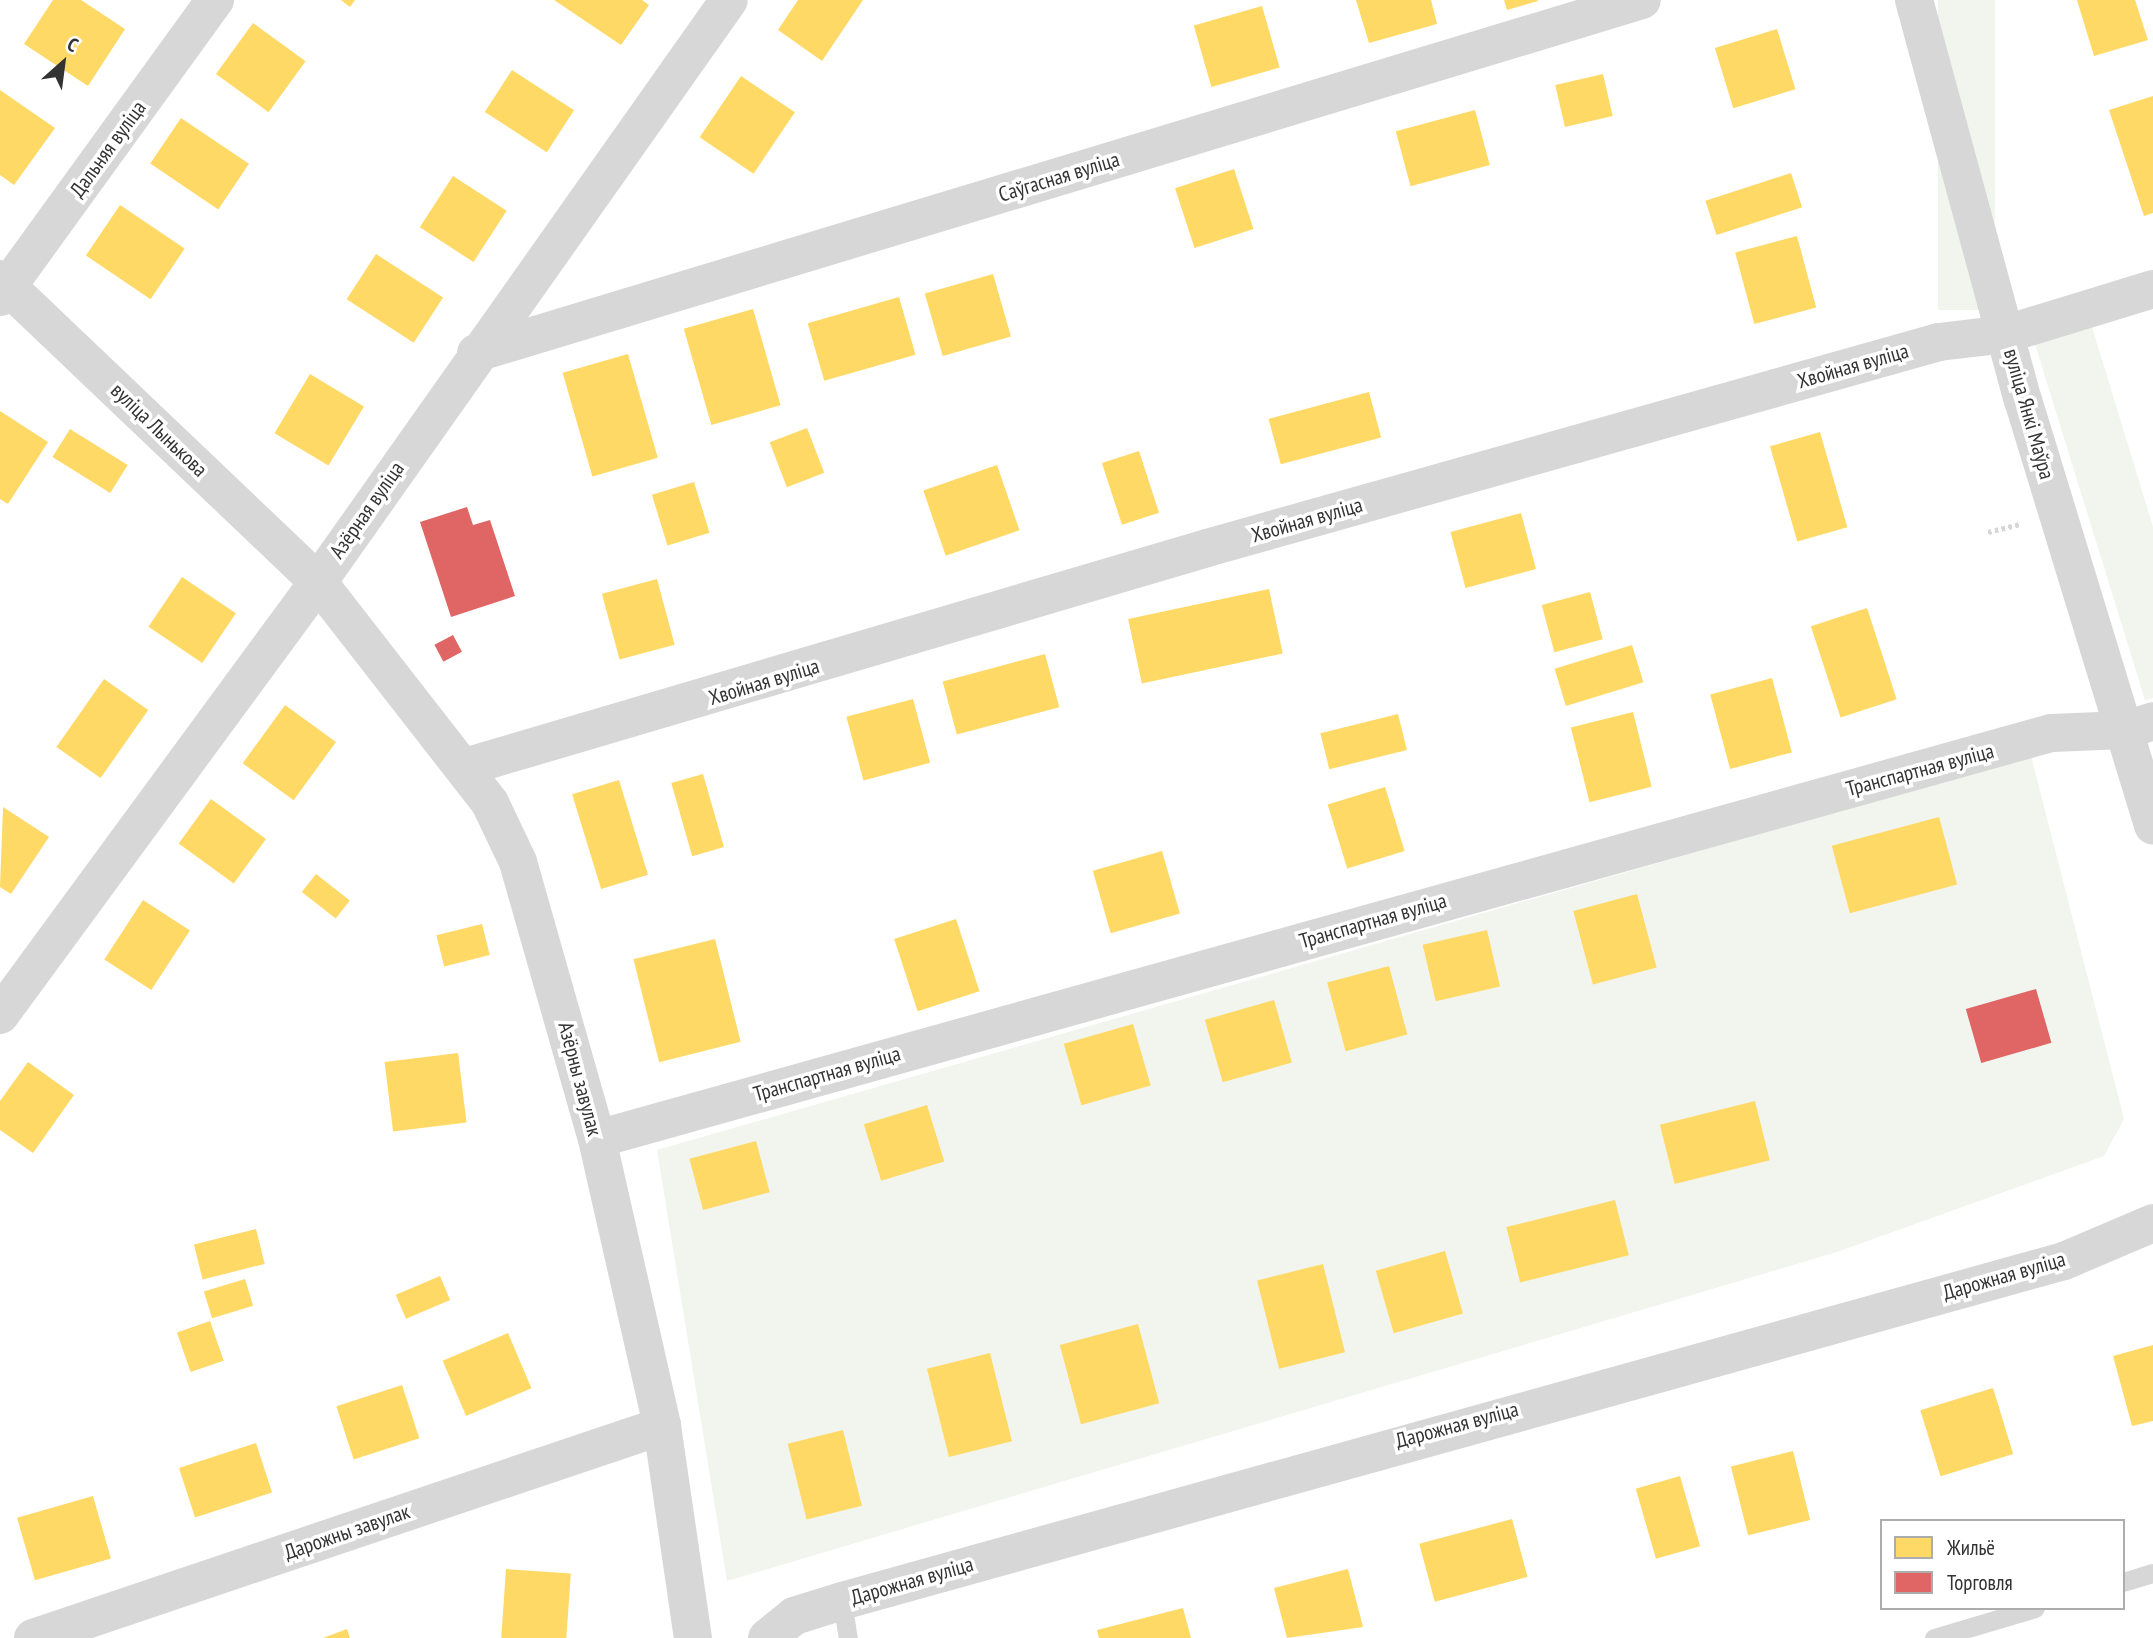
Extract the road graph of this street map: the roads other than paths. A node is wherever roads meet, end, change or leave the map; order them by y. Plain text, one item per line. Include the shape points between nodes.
1 (215, 0) edge
2 (729, 0) edge
3 (1642, 0) edge
4 (1914, 0) edge
5 (3, 288) edge
6 (2153, 289) edge
7 (2006, 334) junction
8 (475, 354) junction
9 (318, 582) junction
10 (2140, 726) edge
11 (466, 767) junction
12 (2153, 826) edge
13 (0, 1015) edge
14 (597, 1139) junction
15 (2153, 1223) edge
16 (662, 1426) junction
17 (2153, 1573) edge
18 (2125, 1581) edge
19 (842, 1601) junction
20 (2028, 1610) edge
21 (33, 1638) edge
22 (693, 1638) edge
23 (767, 1638) edge
24 (848, 1638) edge
25 (1934, 1638) edge

1 - 5 street, Дальняя вуліца
2 - 8 street, Азёрная вуліца
3 - 8 street, Саўгасная вуліца
4 - 7 street, вуліца Янкі Маўра
5 - 9 street, вуліца Лынькова
6 - 7 street, Хвойная вуліца
7 - 10 street, вуліца Янкі Маўра
7 - 11 street, Хвойная вуліца via 1912,349
8 - 9 street, Азёрная вуліца
9 - 11 street, Азёрны завулак
9 - 13 street, Азёрная вуліца
10 - 12 street, вуліца Янкі Маўра
10 - 14 street, Транспартная вуліца via 2051,733
11 - 14 street, Азёрны завулак via 518,862
14 - 16 street, Азёрны завулак
15 - 19 street, Дарожная вуліца via 2064,1261
16 - 21 street, Дарожны завулак
16 - 22 street, Азёрны завулак
17 - 18 lane
19 - 23 street, Дарожная вуліца via 794,1616
19 - 24 lane
20 - 25 lane

